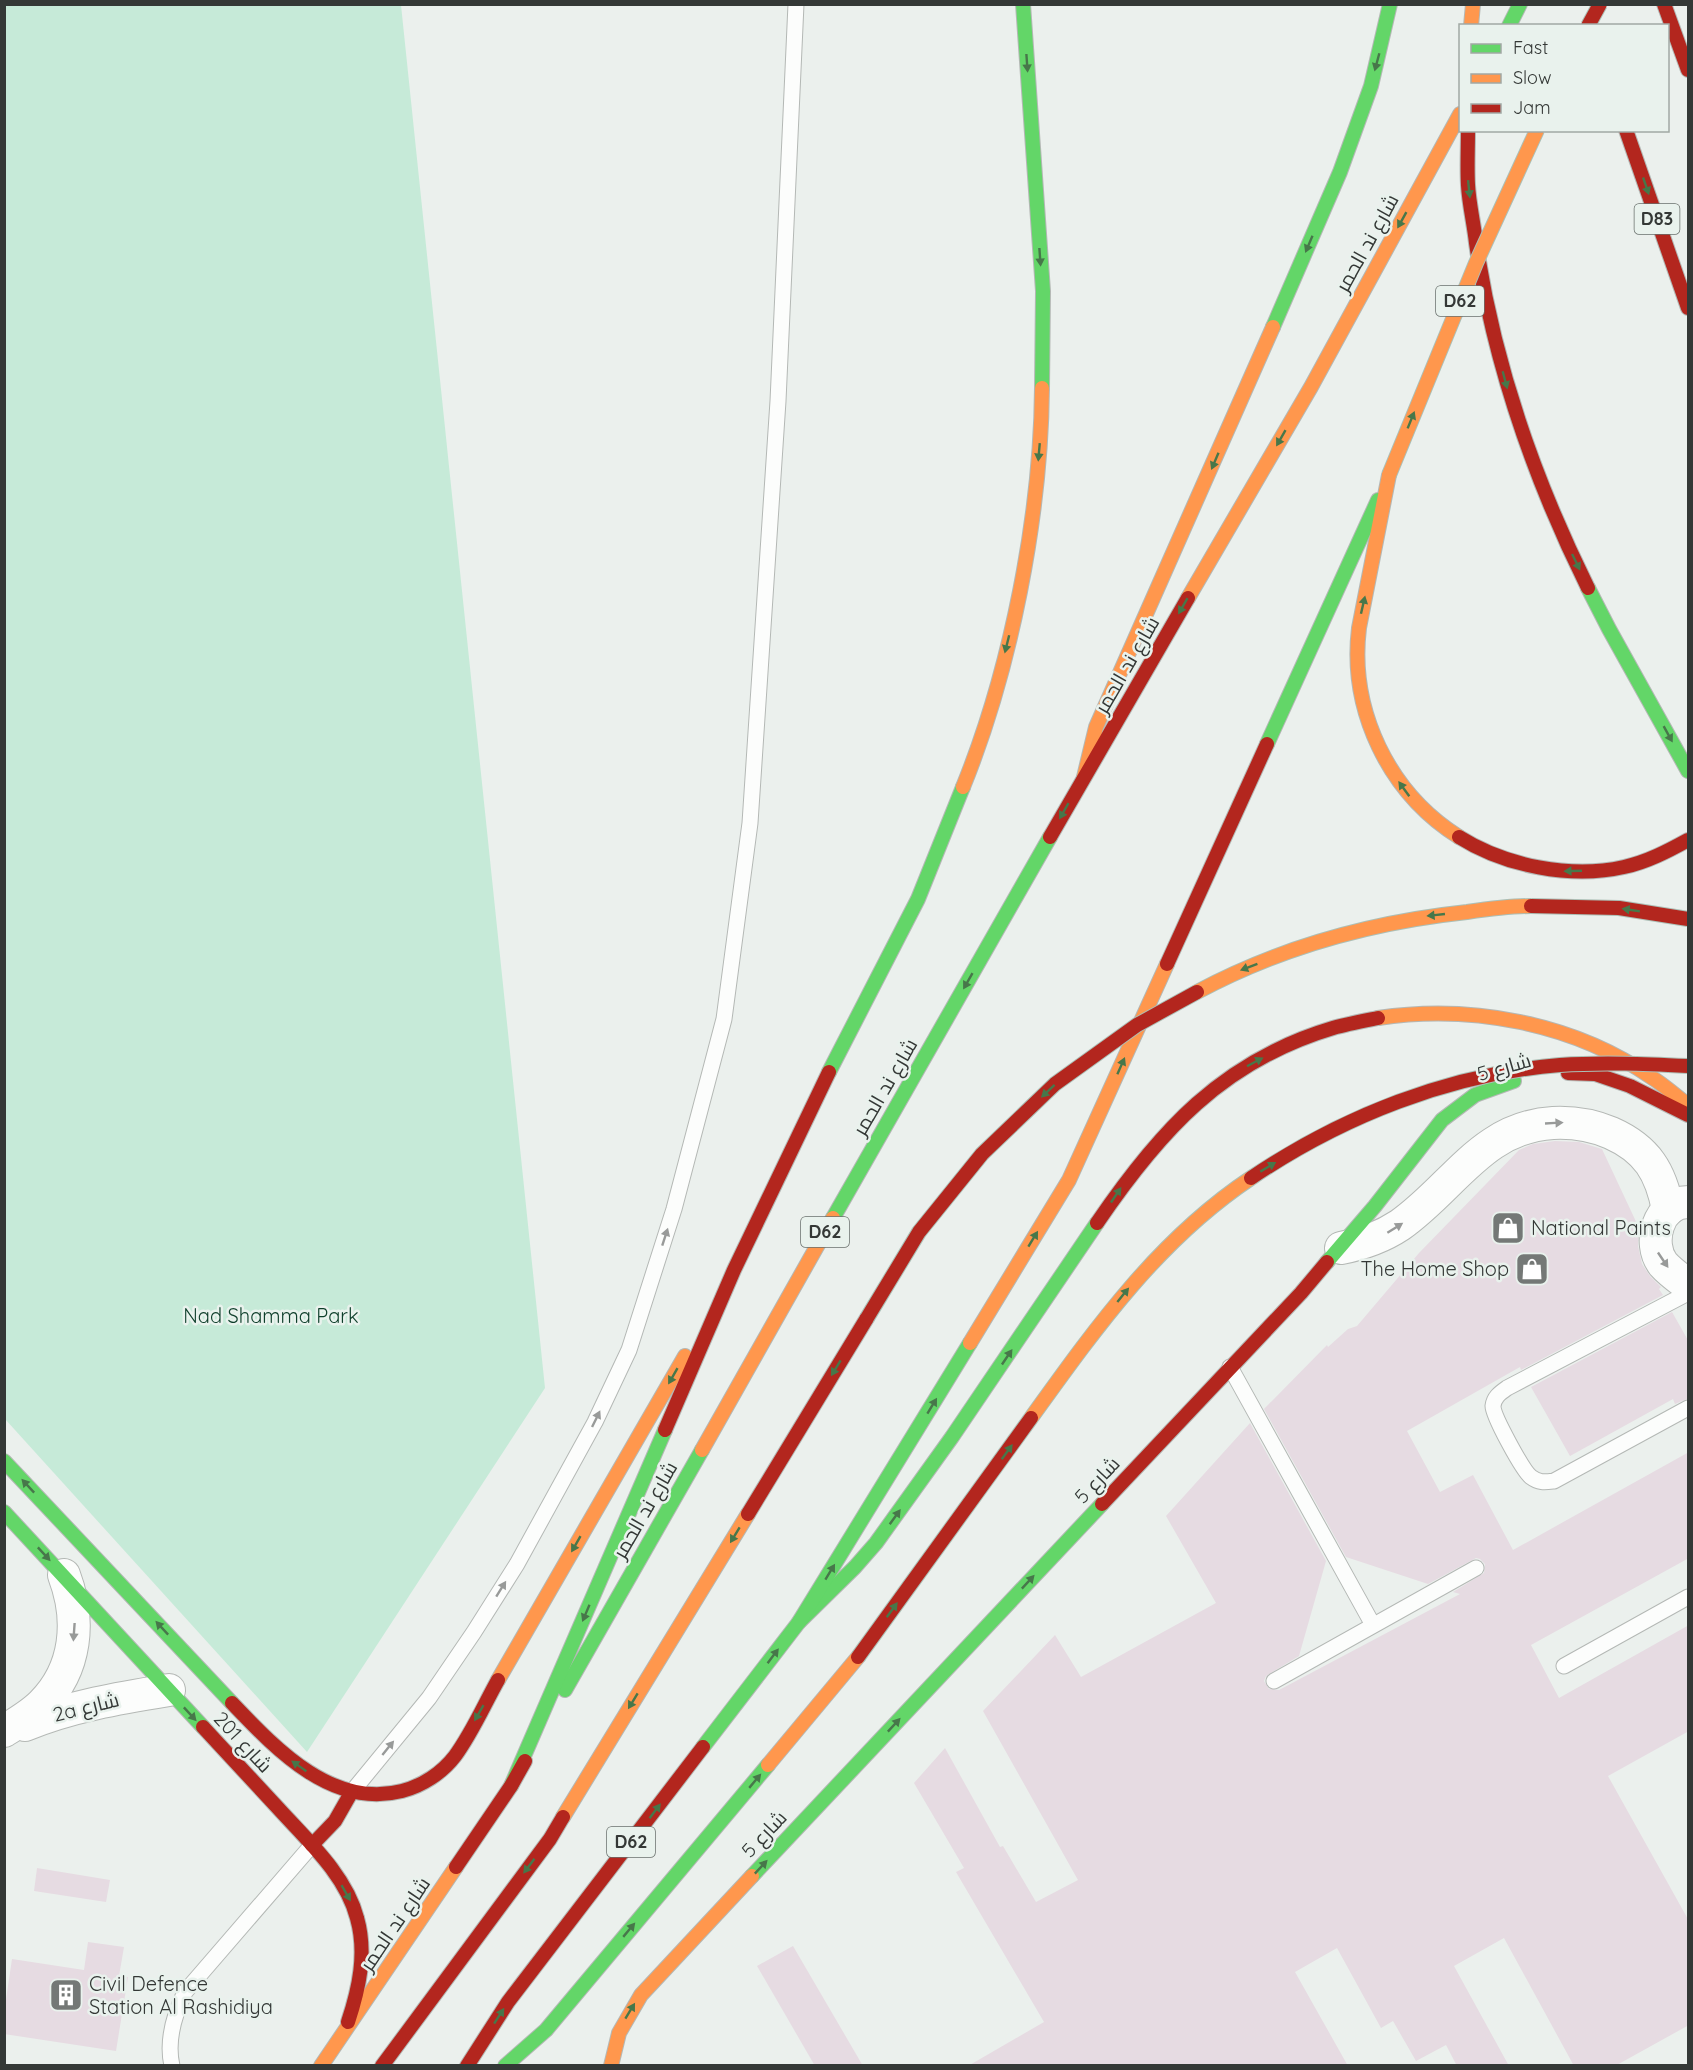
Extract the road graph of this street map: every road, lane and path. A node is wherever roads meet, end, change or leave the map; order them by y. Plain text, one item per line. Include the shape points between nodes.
1 (795, 4) edge
2 (1023, 4) edge
3 (1390, 4) edge
4 (1473, 4) edge
5 (1520, 4) edge
6 (1582, 4) edge
7 (1600, 4) edge
8 (1615, 4) edge
9 (1664, 4) edge
10 (1471, 24) edge
11 (1510, 24) edge
12 (1588, 24) edge
13 (1590, 24) edge
14 (1598, 24) edge
15 (1689, 70) edge
16 (1459, 118) edge
17 (1468, 132) edge
18 (1536, 132) edge
19 (1627, 132) edge
20 (1689, 308) edge
21 (1389, 475) junction
22 (1689, 771) edge
23 (1084, 777) junction
24 (1689, 840) edge
25 (1689, 919) edge
26 (1689, 1066) edge
27 (1689, 1105) edge
28 (1689, 1115) edge
29 (1678, 1206) edge
30 (1341, 1248) junction
31 (734, 1270) junction
32 (1689, 1285) edge
33 (1689, 1293) edge
34 (1230, 1367) junction
35 (1689, 1408) edge
36 (4, 1461) edge
37 (4, 1512) edge
38 (1476, 1568) dead end
39 (64, 1575) junction
40 (1689, 1597) edge
41 (799, 1622) junction
42 (1373, 1625) junction
43 (1564, 1666) dead end
44 (1274, 1681) dead end
45 (169, 1690) junction
46 (4, 1732) edge
47 (511, 1786) junction
48 (351, 1793) junction
49 (312, 1845) junction
50 (342, 2037) junction
51 (172, 2066) edge
52 (321, 2066) edge
53 (382, 2066) edge
54 (467, 2066) edge
55 (505, 2066) edge
56 (611, 2066) edge

48 -> 1 lane via 429,1698 474,1632 517,1564 595,1422 629,1350 674,1209 724,1019 750,823 778,401
2 -> 31 main road via 1044,354 1036,480 1014,616 974,760 918,899 847,1035
3 -> 23 main road via 1371,86 1340,172 1096,727
4 - 10 main road
5 - 11 main road
6 - 12 main road
7 - 13 main road, bridge
8 - 14 main road
9 - 15 main road
16 -> 23 main road, شارع ند الحمر / D62 via 1311,387
17 -> 22 main road via 1468,185 1483,289 1507,386 1528,448 1567,545
21 -> 18 main road, D62, bridge via 1476,263
19 -> 20 main road, D83
24 -> 21 main road via 1648,860 1606,870 1561,872 1529,867 1477,849 1440,826 1408,795 1383,759 1366,718 1358,675 1358,631
41 -> 21 main road, D62 via 1069,1180
23 -> 47 main road, شارع ند الحمر / D62
25 -> 53 main road, bridge via 1619,909 1518,906 1417,917 1319,940 1225,977 1137,1025 1055,1084 982,1154 919,1232 550,1839
55 -> 26 main road, bridge via 546,2030 858,1657 1095,1330 1143,1271 1197,1219 1257,1173 1323,1134 1393,1104 1466,1081 1541,1067 1617,1062
41 -> 27 main road via 876,1543 1130,1174 1162,1134 1199,1099 1241,1070 1286,1046 1384,1017 1486,1015 1537,1025 1585,1042 1632,1064
28 - 30 main road, شارع 5 via 1595,1074 1559,1073 1515,1081 1475,1095 1442,1120
30 -> 29 street via 1362,1244 1400,1225 1485,1147 1510,1132 1538,1124 1567,1122 1596,1127 1623,1139 1646,1156 1664,1190
29 -> 32 street via 1659,1222 1656,1250 1662,1263
30 - 34 main road, شارع 5
31 -> 47 main road
31 -> 48 main road via 454,1757 434,1776 406,1790 379,1795
33 - 35 lane via 1507,1388 1497,1395 1493,1407 1529,1476 1540,1482 1554,1481
34 - 42 lane
56 -> 34 main road, شارع 5 via 617,2035 648,1986
48 -> 36 main road, شارع 201 via 307,1772 268,1742
37 -> 39 main road, شارع 201
38 - 42 lane
39 - 45 main road, شارع 201
39 -> 46 street, 2a شارع via 75,1613 73,1643 65,1671 43,1703
40 - 43 lane
54 -> 41 main road, D62 via 508,2002
42 - 44 lane
45 - 46 street, 2a شارع via 81,1707
45 -> 49 main road, شارع 201
47 - 50 main road, شارع ند الحمر / D62
48 - 49 main road via 335,1821
49 -> 50 main road, شارع 201 via 352,1903 358,1925 361,1973
49 - 51 lane via 185,1992 172,2025
50 - 52 main road, شارع ند الحمر / D62

